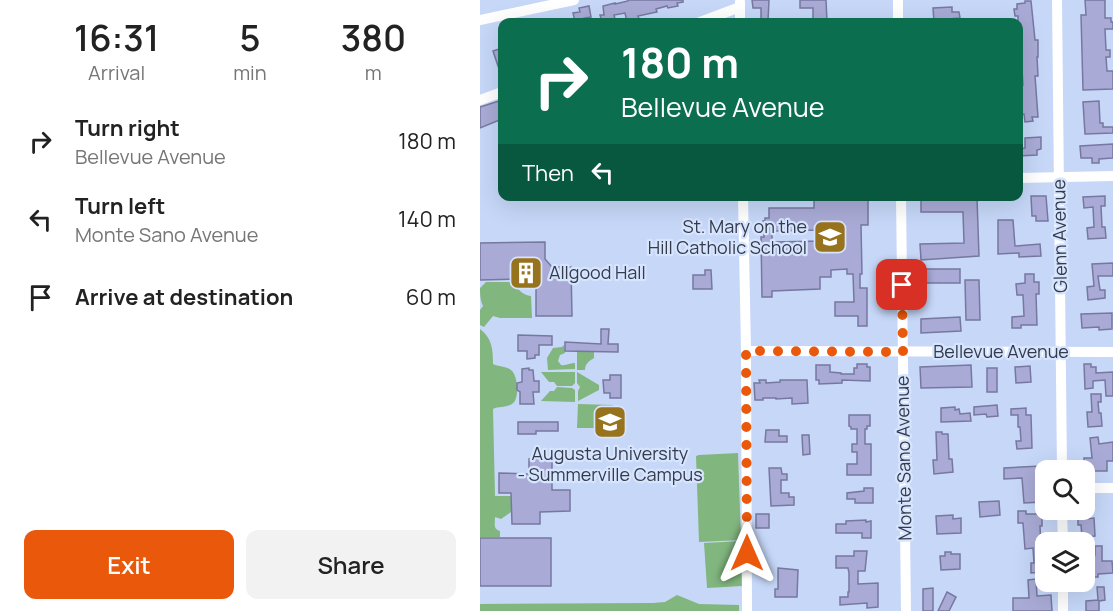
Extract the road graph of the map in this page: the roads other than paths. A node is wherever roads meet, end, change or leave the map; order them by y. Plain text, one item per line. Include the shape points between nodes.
1 (574, 0) edge
2 (898, 0) edge
3 (1057, 0) edge
4 (740, 4) edge
5 (709, 18) edge
6 (898, 18) edge
7 (480, 20) edge
8 (498, 93) edge
9 (480, 100) edge
10 (1113, 176) edge
11 (1059, 177) junction
12 (1023, 178) edge
13 (742, 201) edge
14 (901, 201) edge
15 (746, 351) junction
16 (903, 352) junction
17 (1061, 352) junction
18 (1113, 352) edge
19 (1062, 460) edge
20 (1095, 488) edge
21 (1113, 488) edge
22 (1063, 592) edge
23 (747, 611) edge
24 (906, 611) edge
25 (1064, 611) edge

1 - 7 street
2 - 6 street
3 - 11 street, Glenn Avenue
4 - 5 street
8 - 9 street
10 - 11 street
11 - 12 street
11 - 17 street, Glenn Avenue
13 - 15 street
14 - 16 street, Monte Sano Avenue
15 - 16 street, Bellevue Avenue
15 - 23 street
16 - 17 street, Bellevue Avenue
16 - 24 street, Monte Sano Avenue
17 - 18 street, Bellevue Avenue
17 - 19 street, Glenn Avenue
20 - 21 street
22 - 25 street

